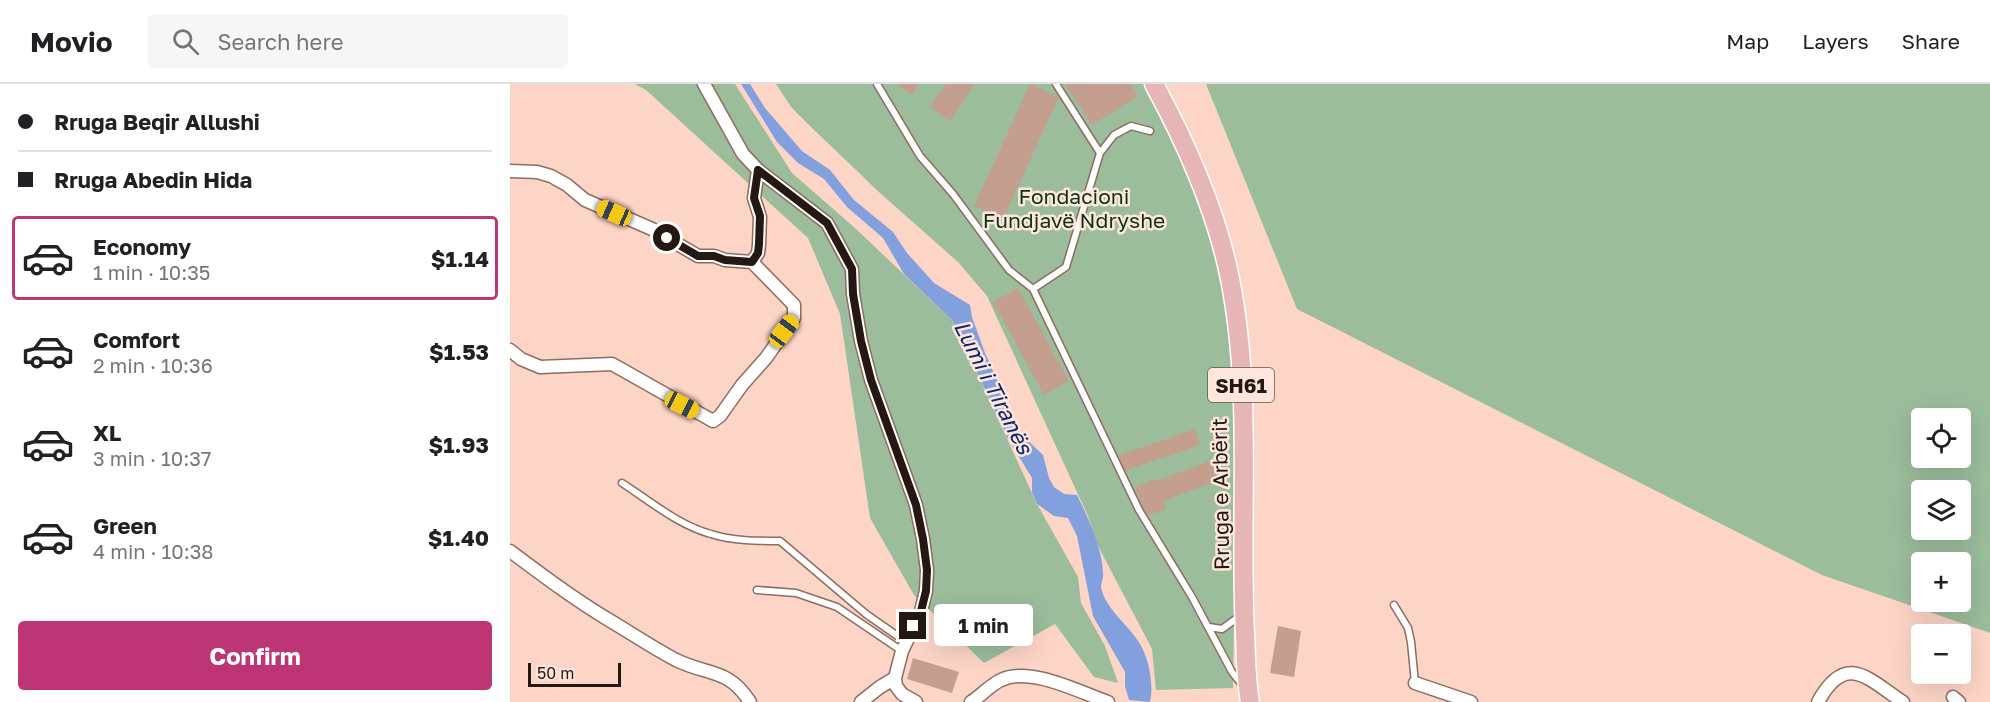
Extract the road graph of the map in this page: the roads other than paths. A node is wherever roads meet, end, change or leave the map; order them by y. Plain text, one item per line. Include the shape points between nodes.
1 (704, 84) edge
2 (877, 84) edge
3 (1056, 84) edge
4 (1155, 84) edge
5 (1150, 131) dead end
6 (1100, 153) junction
7 (758, 170) junction
8 (510, 171) edge
9 (752, 262) junction
10 (1033, 289) junction
11 (510, 350) edge
12 (521, 359) junction
13 (510, 367) edge
14 (622, 483) dead end
15 (510, 551) edge
16 (757, 591) dead end
17 (1394, 605) dead end
18 (1244, 613) junction
19 (1209, 627) junction
20 (904, 647) junction
21 (895, 678) junction
22 (1415, 682) joint
23 (1247, 699) edge
24 (750, 702) edge
25 (861, 702) edge
26 (916, 702) edge
27 (971, 702) edge
28 (1108, 702) edge
29 (1472, 702) edge
30 (1818, 702) edge
31 (1903, 702) edge

1 - 7 street via 731,136
2 - 10 lane via 920,156 1009,270
3 - 6 lane
4 - 18 main road, Rruga e Arbërit / SH61 via 1185,143 1230,278 1241,384
5 - 6 lane via 1131,126 1114,135
6 - 10 lane via 1066,267
7 - 9 street via 754,198 760,216 759,244
7 - 20 street via 827,223 852,269 863,351 916,505 923,539 926,591
8 - 9 street via 551,176 585,200 652,229 698,256
9 - 12 street via 794,305 794,318 713,420 612,364 540,367
10 - 19 lane via 1139,510
11 - 12 street
12 - 13 street
14 - 20 lane via 689,526 759,542 780,541
15 - 24 street via 608,620 675,659 733,681
16 - 20 lane via 796,593 837,607
17 - 22 lane via 1408,628
18 - 19 lane via 1222,629
18 - 23 main road, Rruga e Arbërit / SH61
19 - 23 lane
20 - 21 street
21 - 25 street
21 - 26 street via 902,694
22 - 29 street
27 - 28 street via 1001,680 1024,675
30 - 31 street via 1836,679 1856,672

